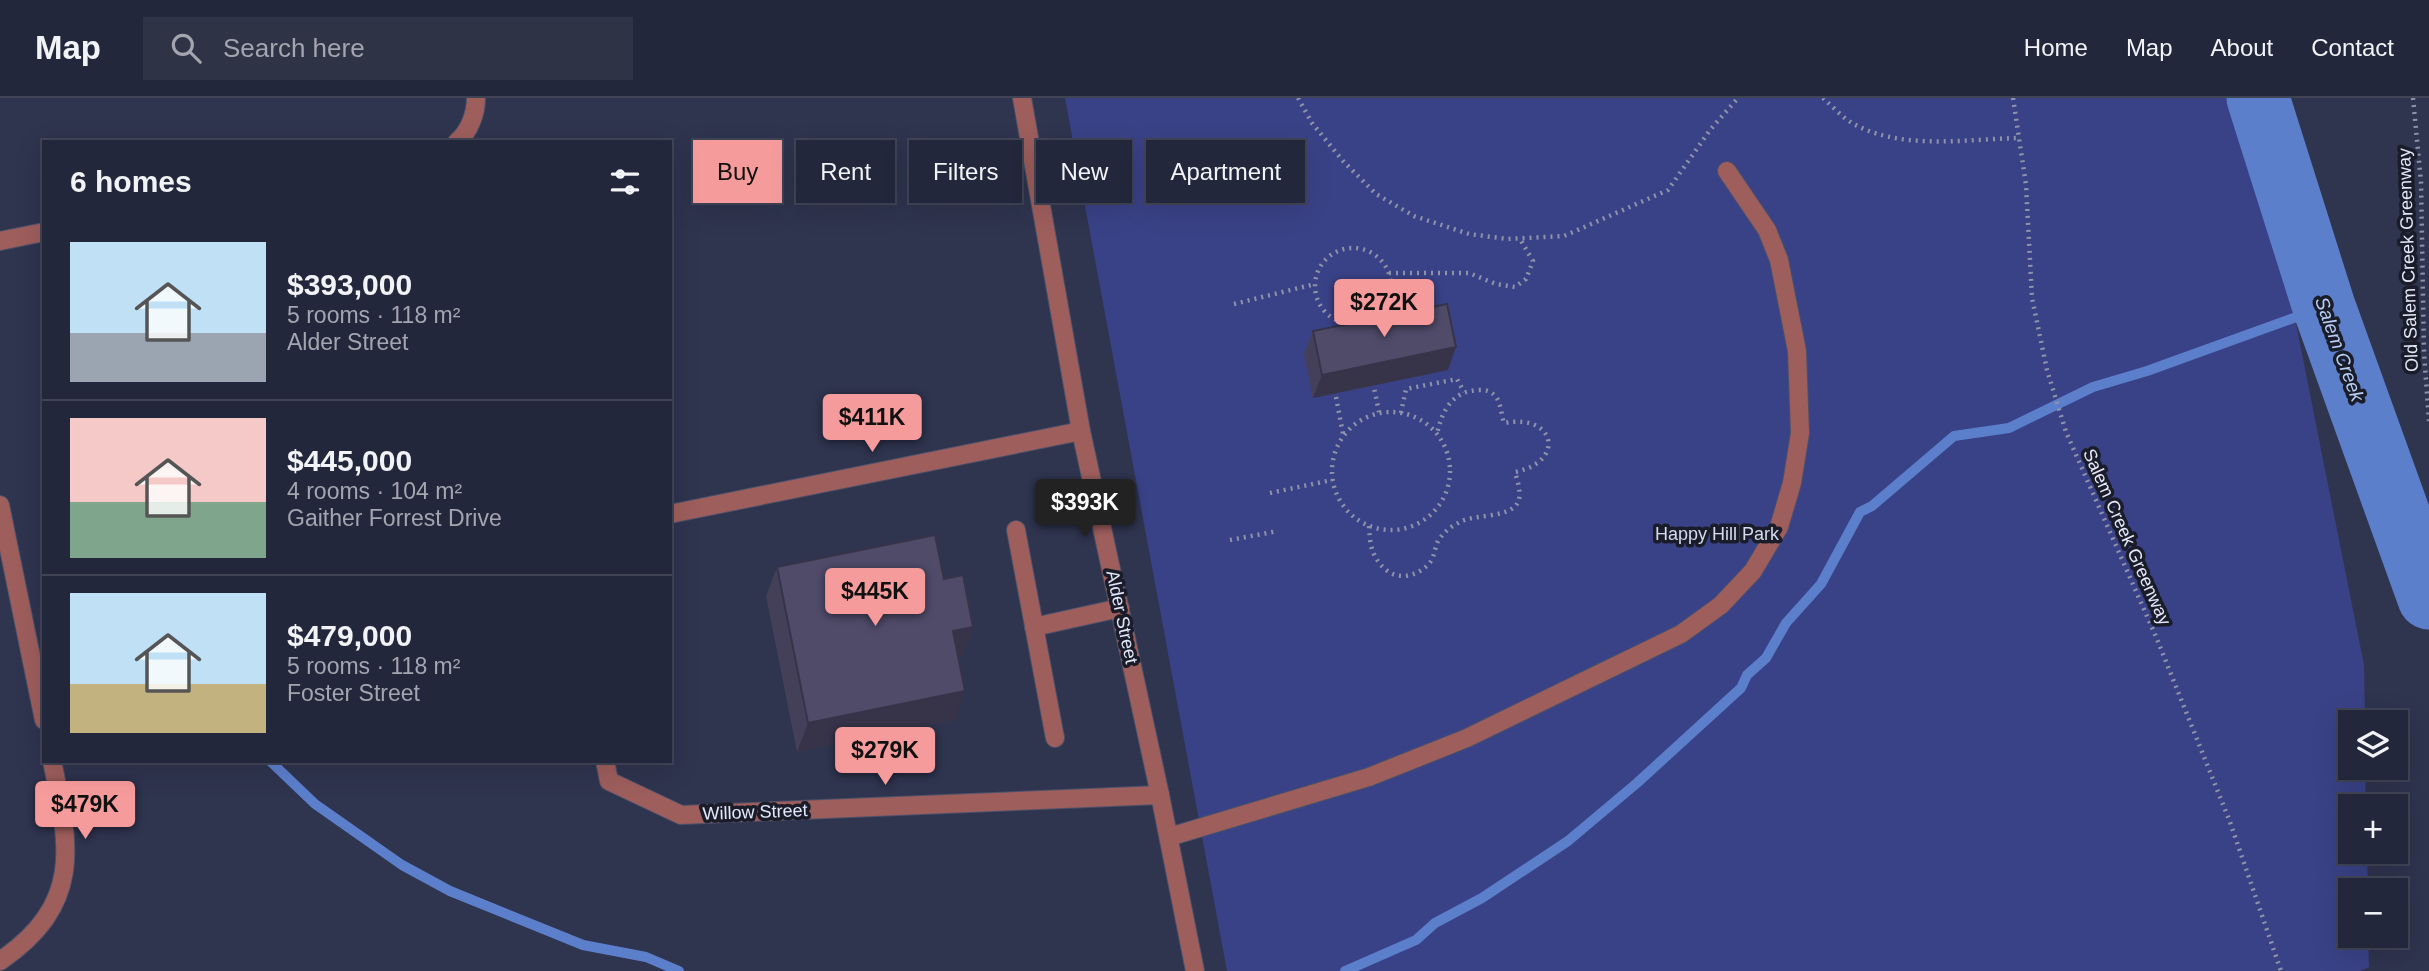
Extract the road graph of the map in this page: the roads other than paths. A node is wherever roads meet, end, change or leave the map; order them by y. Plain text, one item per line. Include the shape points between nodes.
1 (476, 98) edge
2 (1021, 98) edge
3 (459, 140) edge
4 (1727, 171) dead end
5 (42, 232) edge
6 (0, 241) edge
7 (1081, 432) junction
8 (0, 505) edge
9 (672, 514) edge
10 (1016, 530) dead end
11 (1119, 608) junction
12 (1034, 627) junction
13 (42, 710) edge
14 (1055, 738) dead end
15 (52, 763) edge
16 (606, 763) edge
17 (1160, 795) junction
18 (1169, 837) junction
19 (0, 961) edge
20 (1195, 971) edge

1 - 3 street via 476,111
2 - 7 street, Alder Street
4 - 18 street via 1766,230 1779,260 1797,351 1800,433 1792,483 1779,527 1753,571 1721,605 1681,634 1467,738 1369,777
5 - 6 street
7 - 9 street
7 - 11 street, Alder Street
8 - 13 street
10 - 12 street
11 - 12 street
11 - 17 street, Alder Street
12 - 14 street
15 - 19 street via 65,825 65,873 37,930
16 - 17 street, Willow Street via 609,781 681,815
17 - 18 street, Alder Street
18 - 20 street, Alder Street

